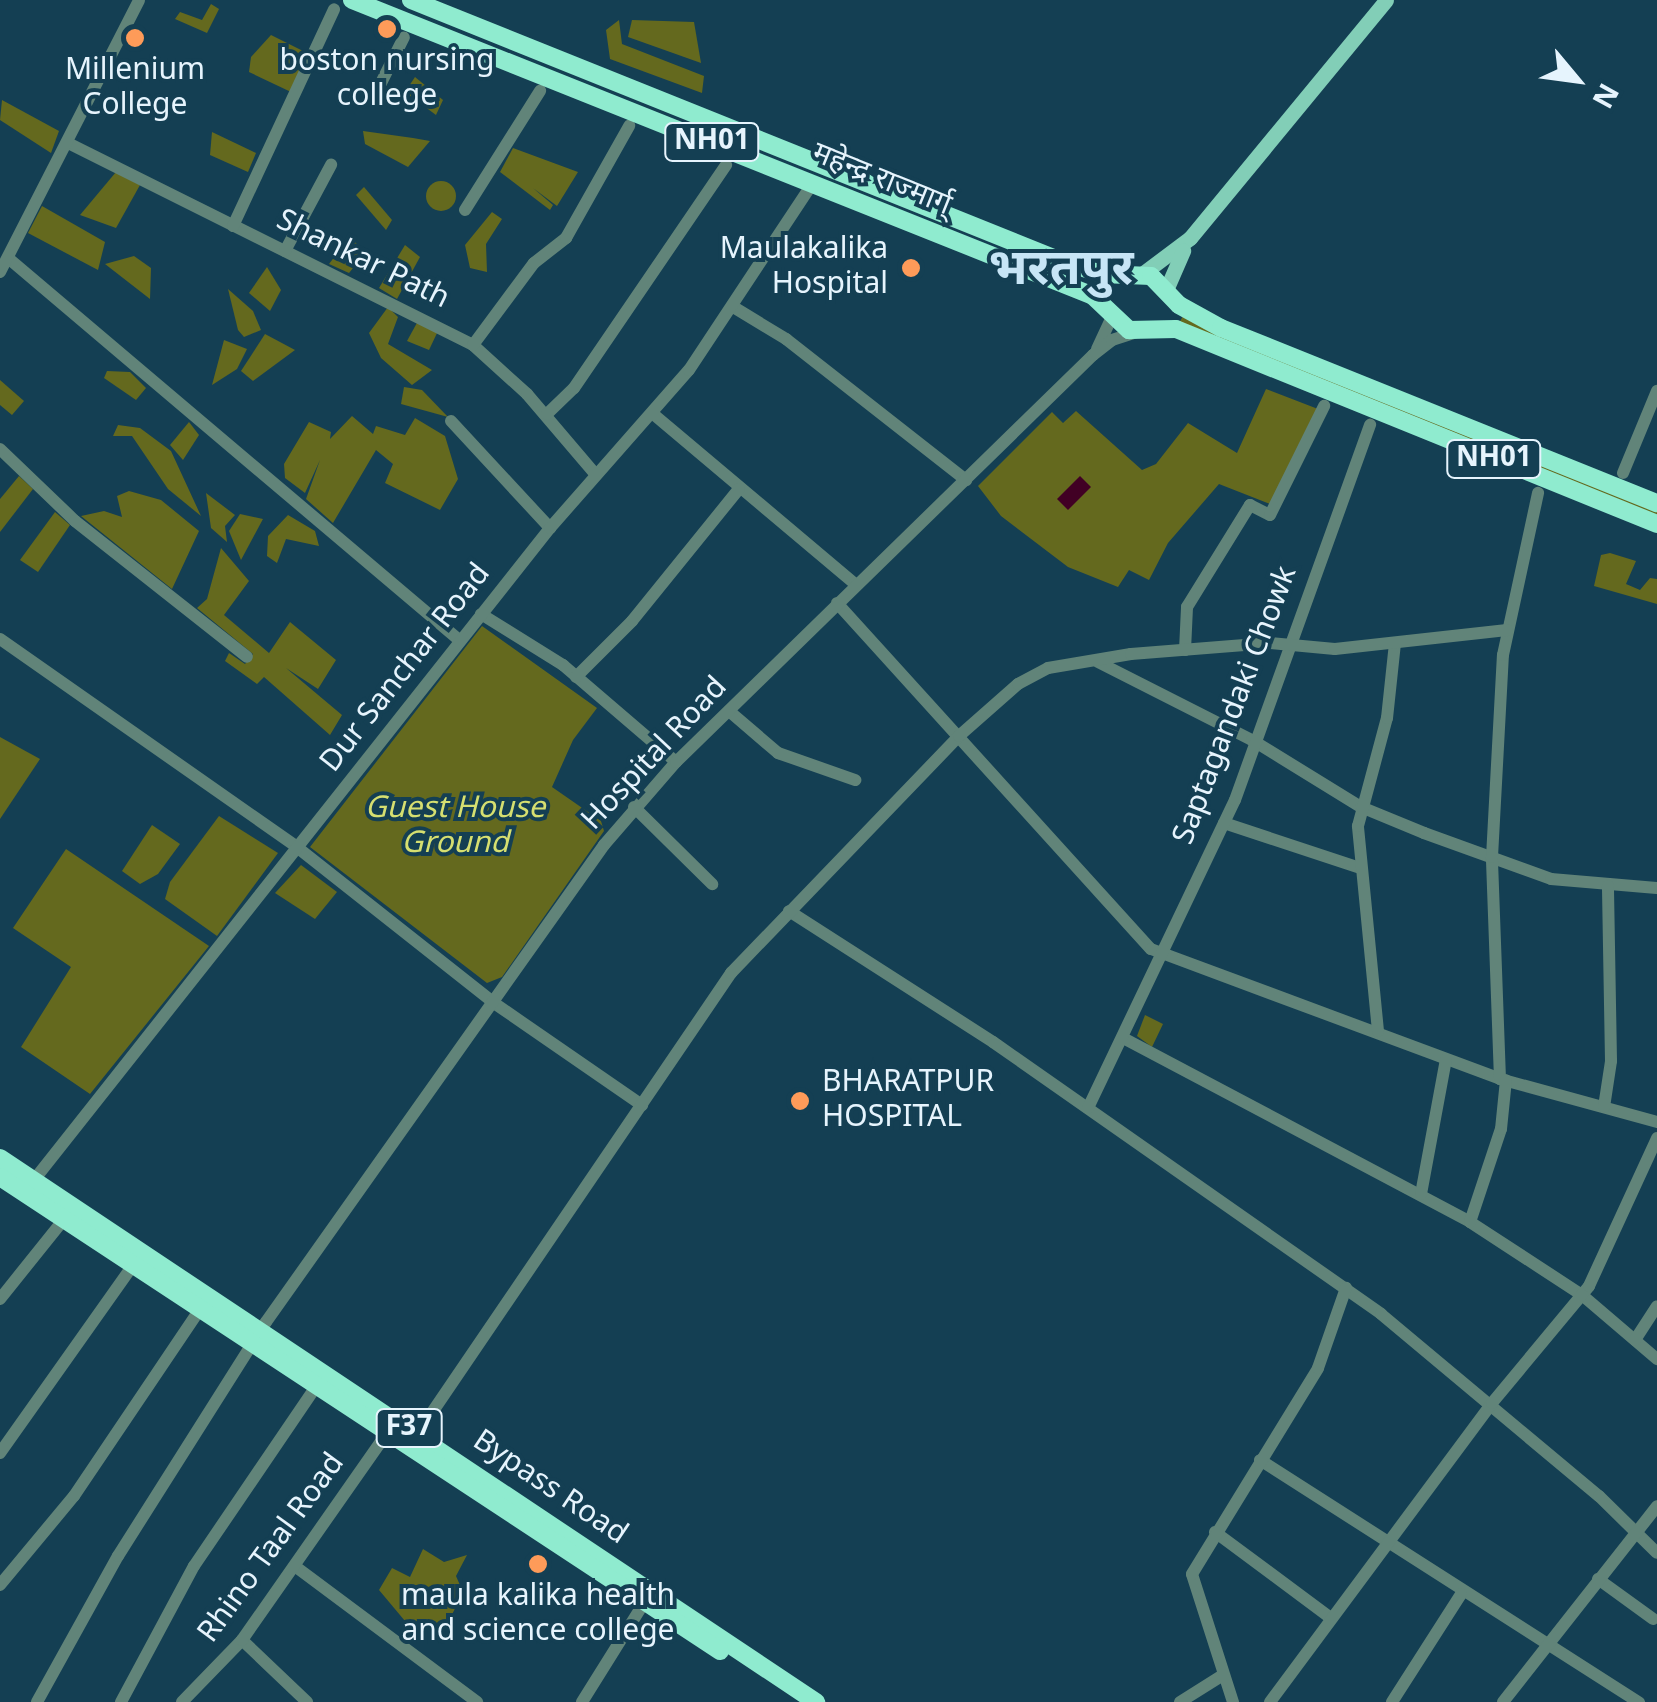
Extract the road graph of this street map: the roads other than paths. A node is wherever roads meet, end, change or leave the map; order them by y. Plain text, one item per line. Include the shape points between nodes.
1 (139, 0) edge
2 (352, 0) edge
3 (411, 0) edge
4 (1386, 0) edge
5 (334, 9) dead end
6 (404, 37) dead end
7 (381, 83) dead end
8 (540, 91) dead end
9 (629, 126) dead end
10 (68, 143) junction
11 (331, 165) dead end
12 (726, 165) dead end
13 (813, 184) junction
14 (464, 210) dead end
15 (233, 226) junction
16 (1190, 238) junction
17 (285, 252) junction
18 (3, 264) edge
19 (1138, 274) junction
20 (1167, 293) junction
21 (735, 308) junction
22 (1112, 311) junction
23 (1143, 331) junction
24 (474, 346) junction
25 (1093, 355) junction
26 (1657, 391) edge
27 (1324, 406) dead end
28 (652, 413) junction
29 (546, 414) junction
30 (451, 422) dead end
31 (1370, 424) dead end
32 (0, 449) edge
33 (1622, 473) dead end
34 (596, 475) junction
35 (966, 480) junction
36 (738, 489) junction
37 (1538, 493) dead end
38 (1657, 503) edge
39 (1657, 524) edge
40 (550, 528) junction
41 (856, 585) junction
42 (838, 603) junction
43 (481, 614) junction
44 (1507, 630) junction
45 (0, 639) edge
46 (460, 640) junction
47 (1394, 643) junction
48 (1289, 646) junction
49 (1185, 650) junction
50 (247, 657) dead end
51 (1098, 662) junction
52 (576, 677) junction
53 (728, 711) junction
54 (959, 736) junction
55 (1252, 740) junction
56 (676, 762) junction
57 (855, 780) dead end
58 (1361, 806) junction
59 (634, 807) junction
60 (1224, 823) junction
61 (298, 848) junction
62 (1492, 857) junction
63 (1360, 868) junction
64 (712, 884) dead end
65 (1608, 886) junction
66 (1657, 888) edge
67 (789, 911) junction
68 (1162, 952) junction
69 (494, 1004) junction
70 (1378, 1031) junction
71 (1125, 1039) junction
72 (1446, 1059) junction
73 (1503, 1079) junction
74 (642, 1105) junction
75 (1604, 1107) junction
76 (1088, 1108) junction
77 (1657, 1122) edge
78 (1657, 1138) edge
79 (0, 1158) edge
80 (0, 1178) edge
81 (34, 1180) junction
82 (1421, 1194) junction
83 (64, 1219) junction
84 (1470, 1222) junction
85 (133, 1264) junction
86 (1346, 1288) junction
87 (1582, 1296) junction
88 (0, 1299) edge
89 (1657, 1306) edge
90 (200, 1309) junction
91 (259, 1338) junction
92 (1635, 1340) junction
93 (1657, 1359) edge
94 (321, 1380) junction
95 (1492, 1403) junction
96 (391, 1426) junction
97 (413, 1441) junction
98 (0, 1453) edge
99 (1260, 1460) junction
100 (1657, 1506) edge
101 (1215, 1532) junction
102 (1634, 1532) junction
103 (1385, 1544) junction
104 (1657, 1553) edge
105 (296, 1567) junction
106 (1598, 1579) junction
107 (0, 1586) edge
108 (1461, 1594) junction
109 (645, 1601) junction
110 (1331, 1618) junction
111 (1653, 1619) dead end
112 (242, 1640) junction
113 (1548, 1643) junction
114 (1224, 1675) junction
115 (1618, 1689) junction
116 (804, 1700) edge
117 (186, 1701) edge
118 (37, 1702) edge
119 (121, 1702) edge
120 (308, 1702) edge
121 (477, 1702) edge
122 (582, 1702) edge
123 (1180, 1702) edge
124 (1234, 1702) edge
125 (1270, 1702) edge
126 (1392, 1702) edge
127 (1504, 1702) edge
128 (1610, 1702) edge
129 (1639, 1702) edge

1 - 10 street
2 - 13 highway, महेन्द्र राज्मार्ग् / NH01
3 - 19 highway, महेन्द्र राज्मार्ग् / NH01 via 1061,261 1102,274
4 - 16 main road
5 - 15 street
6 - 7 street
8 - 14 street
9 - 24 street via 566,238 534,263
10 - 15 street, Shankar Path
10 - 18 street
11 - 17 street
12 - 29 street via 574,388
13 - 21 street, Dur Sanchar Road
13 - 22 highway, महेन्द्र राज्मार्ग् / NH01
15 - 17 street, Shankar Path
16 - 19 main road
16 - 20 main road
17 - 24 street, Shankar Path
18 - 46 street
19 - 20 highway, महेन्द्र राज्मार्ग् / NH01
19 - 22 highway via 1118,283
20 - 23 highway via 1166,314
20 - 38 highway, महेन्द्र राज्मार्ग् / NH01 via 1221,328
21 - 28 street, Dur Sanchar Road
21 - 35 street via 797,347
22 - 23 highway, महेन्द्र राज्मार्ग् / NH01
22 - 25 street, Hospital Road
23 - 25 street, Hospital Road via 1112,340
23 - 39 highway, महेन्द्र राज्मार्ग् / NH01 via 1176,329
24 - 29 street, Shankar Path
25 - 35 street, Hospital Road
26 - 33 street
27 - 49 street via 1270,515 1250,504 1187,606
28 - 34 street, Dur Sanchar Road
28 - 36 street
29 - 34 street, Shankar Path
30 - 40 street
31 - 48 street, Saptagandaki Chowk
32 - 50 street via 75,521
34 - 40 street, Dur Sanchar Road
35 - 41 street, Hospital Road
36 - 41 street
36 - 52 street via 632,621 601,644
37 - 44 street
40 - 43 street, Dur Sanchar Road
41 - 42 street, Hospital Road
42 - 53 street, Hospital Road
42 - 54 street
43 - 46 street, Dur Sanchar Road
43 - 52 street
44 - 47 street
44 - 62 street
45 - 61 street
46 - 61 street, Dur Sanchar Road
47 - 48 street
47 - 58 street via 1387,718
48 - 49 street
48 - 55 street, Saptagandaki Chowk
49 - 51 street
51 - 54 street via 1034,674
51 - 55 street
52 - 56 street
53 - 56 street, Hospital Road
53 - 57 street via 778,752
54 - 67 street
54 - 68 street via 1142,942
55 - 58 street
55 - 60 street, Saptagandaki Chowk
56 - 59 street, Hospital Road
58 - 62 street
58 - 63 street
59 - 64 street
59 - 69 street, Hospital Road
60 - 63 street
60 - 68 street, Saptagandaki Chowk
61 - 69 street
61 - 81 street, Dur Sanchar Road
62 - 65 street via 1550,879
62 - 73 street
63 - 70 street
65 - 66 street
65 - 75 street via 1611,1023
67 - 74 street via 731,973
67 - 76 street
68 - 70 street
68 - 71 street, Saptagandaki Chowk
69 - 74 street
69 - 91 street, Hospital Road
70 - 72 street
71 - 76 street, Saptagandaki Chowk
71 - 82 street
72 - 73 street
72 - 82 street
73 - 75 street
73 - 84 street via 1501,1129
74 - 97 street
75 - 77 street
76 - 86 street
78 - 87 street via 1624,1220
79 - 81 highway, Bypass Road / F37
80 - 83 highway, Bypass Road / F37
81 - 91 highway, Bypass Road / F37
82 - 84 street
83 - 85 highway, Bypass Road / F37
83 - 88 street
84 - 87 street
85 - 90 highway, Bypass Road / F37
85 - 98 street
86 - 95 street
86 - 99 street via 1318,1368
87 - 92 street
87 - 95 street
89 - 92 street
90 - 91 highway, Bypass Road / F37
90 - 107 street via 74,1496
91 - 94 highway, Bypass Road / F37
91 - 118 street, Hospital Road via 118,1556
92 - 93 street
94 - 96 highway, Bypass Road / F37
94 - 119 street via 194,1566
95 - 102 street
95 - 103 street
96 - 97 highway, Bypass Road / F37
96 - 105 street, Rhino Taal Road
97 - 109 highway, Bypass Road / F37
97 - 116 highway, Bypass Road / F37
99 - 101 street
99 - 103 street
100 - 102 street
101 - 110 street
101 - 114 street via 1196,1562 1192,1586
102 - 104 street
102 - 106 street
103 - 108 street
103 - 110 street
105 - 112 street, Rhino Taal Road
105 - 121 street
106 - 111 street
106 - 113 street
108 - 113 street
108 - 126 street
109 - 116 highway, Bypass Road / F37
109 - 122 street
110 - 125 street
112 - 117 street, Rhino Taal Road
112 - 120 street
113 - 115 street
113 - 127 street
114 - 123 street
114 - 124 street
115 - 128 street
115 - 129 street

